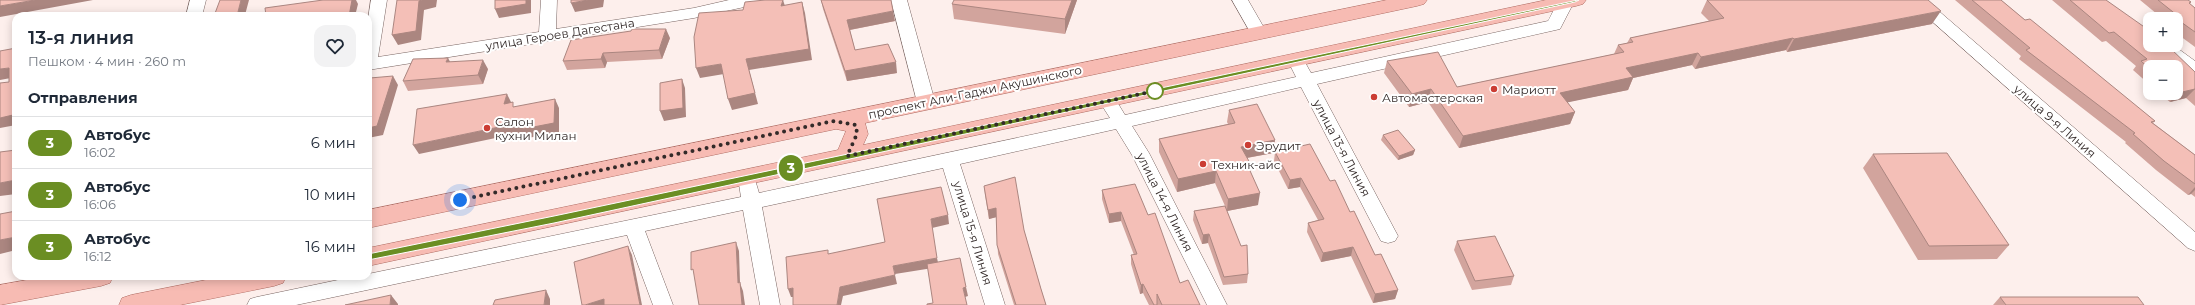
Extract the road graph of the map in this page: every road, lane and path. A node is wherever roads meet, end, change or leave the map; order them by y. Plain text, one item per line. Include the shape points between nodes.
1 (198, 0) edge
2 (379, 0) edge
3 (549, 0) edge
4 (752, 0) edge
5 (899, 0) edge
6 (1240, 0) edge
7 (1417, 0) edge
8 (1916, 0) edge
9 (1567, 1) edge
10 (721, 3) edge
11 (195, 12) edge
12 (1259, 33) junction
13 (547, 36) junction
14 (372, 41) edge
15 (2171, 52) edge
16 (1296, 61) junction
17 (372, 63) edge
18 (2195, 70) edge
19 (1307, 81) junction
20 (1108, 101) junction
21 (926, 102) junction
22 (834, 121) junction
23 (1121, 121) junction
24 (847, 156) junction
25 (950, 160) junction
26 (747, 178) junction
27 (752, 203) junction
28 (372, 218) edge
29 (634, 227) junction
30 (1388, 236) dead end
31 (2195, 242) edge
32 (372, 256) edge
33 (80, 280) edge
34 (254, 280) edge
35 (0, 295) edge
36 (131, 305) edge
37 (257, 305) edge
38 (663, 305) edge
39 (770, 305) edge
40 (995, 305) edge
41 (1217, 305) edge

1 - 11 street
2 - 14 street
3 - 13 street
4 - 10 street, улица Героев Дагестана
5 - 21 street
6 - 12 street
7 - 12 main road, проспект Али-Гаджи Акушинского
8 - 31 street, улица 9-я Линия
9 - 16 main road
9 - 19 street via 1554,25
10 - 13 street, улица Героев Дагестана via 694,13
12 - 21 main road, проспект Али-Гаджи Акушинского
13 - 17 street, улица Героев Дагестана
15 - 18 street
16 - 19 street, улица 13-я Линия
16 - 20 main road
19 - 23 street
19 - 30 street, улица 13-я Линия
20 - 23 street, улица 14-я Линия
20 - 24 main road
21 - 22 main road, проспект Али-Гаджи Акушинского
22 - 24 main road via 856,125 857,134
22 - 28 main road, проспект Али-Гаджи Акушинского
23 - 25 street
23 - 41 street, улица 14-я Линия via 1140,153
24 - 26 main road
25 - 27 street
25 - 40 street, улица 15-я Линия
26 - 27 street
26 - 32 main road
27 - 29 street
27 - 39 street
29 - 37 street
29 - 38 street
33 - 35 main road
34 - 36 main road

